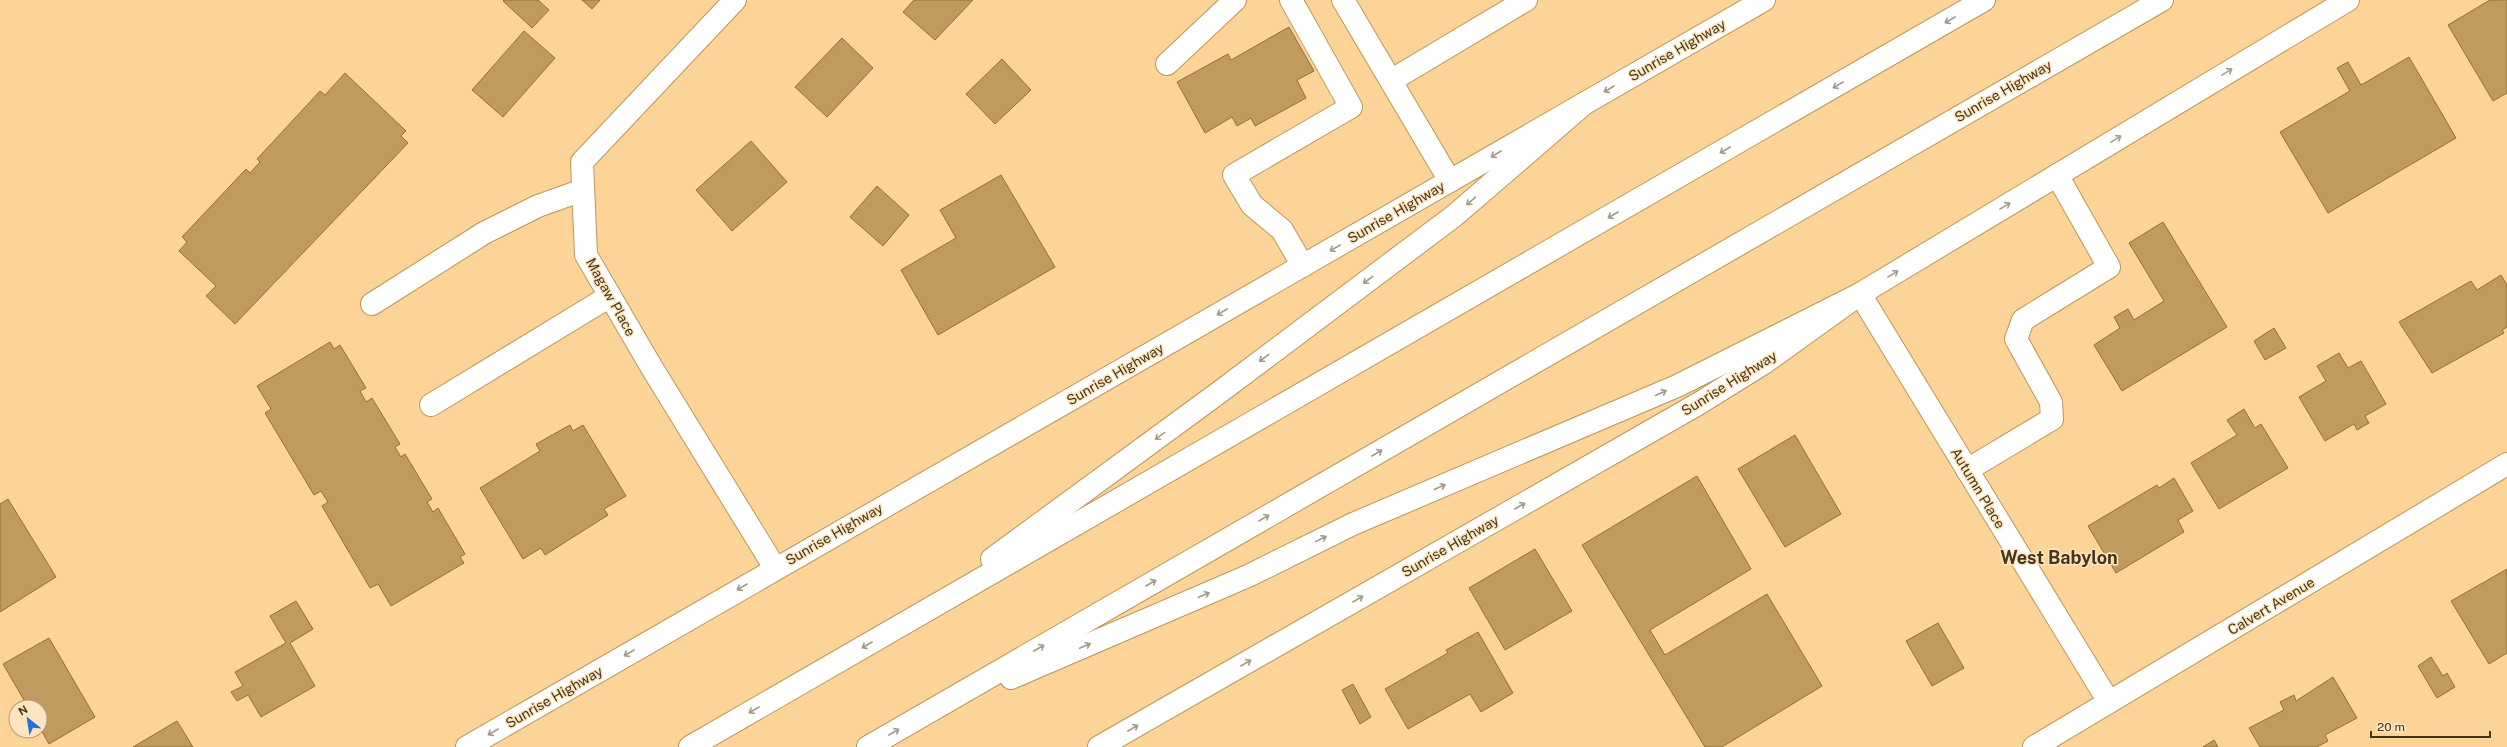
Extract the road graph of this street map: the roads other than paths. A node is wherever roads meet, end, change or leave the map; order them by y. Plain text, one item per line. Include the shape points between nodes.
1 (735, 0) edge
2 (1235, 0) edge
3 (1291, 0) edge
4 (1343, 0) edge
5 (1526, 0) edge
6 (1764, 0) edge
7 (1984, 0) edge
8 (2162, 0) edge
9 (2348, 0) edge
10 (1167, 64) dead end
11 (1392, 80) junction
12 (1585, 102) junction
13 (2057, 175) junction
14 (1450, 181) junction
15 (583, 190) junction
16 (1303, 266) junction
17 (1860, 294) junction
18 (610, 296) junction
19 (372, 304) dead end
20 (431, 405) dead end
21 (2507, 464) edge
22 (1967, 470) junction
23 (776, 568) junction
24 (901, 626) junction
25 (2109, 702) junction
26 (920, 717) junction
27 (467, 747) edge
28 (690, 747) edge
29 (868, 747) edge
30 (1099, 747) edge
31 (2034, 747) edge

1 - 15 main road, Magaw Place via 582,162
2 - 10 main road
3 - 16 main road via 1352,107 1234,174 1252,205 1282,230
4 - 11 main road
5 - 11 main road
6 -> 12 main road, Sunrise Highway
7 -> 24 main road
26 -> 8 main road, Sunrise Highway
13 -> 9 main road, Sunrise Highway
11 - 14 main road
12 -> 14 main road, Sunrise Highway
12 -> 24 main road via 1454,216
17 -> 13 main road, Sunrise Highway
13 - 22 main road via 2109,267 2023,320 2016,339 2052,402 2052,419
14 -> 16 main road, Sunrise Highway
15 - 18 main road, Magaw Place via 586,256
15 - 19 main road via 538,206 484,233
16 -> 23 main road, Sunrise Highway
17 - 22 main road, Autumn Place
26 -> 17 main road via 1248,576 1353,524 1677,386
30 -> 17 main road, Sunrise Highway via 1698,404 1764,363
18 - 20 main road
18 - 23 main road, Magaw Place
21 - 25 main road, Calvert Avenue
22 - 25 main road, Autumn Place
23 -> 27 main road, Sunrise Highway
24 -> 28 main road
25 - 31 main road, Calvert Avenue
29 -> 26 main road, Sunrise Highway

